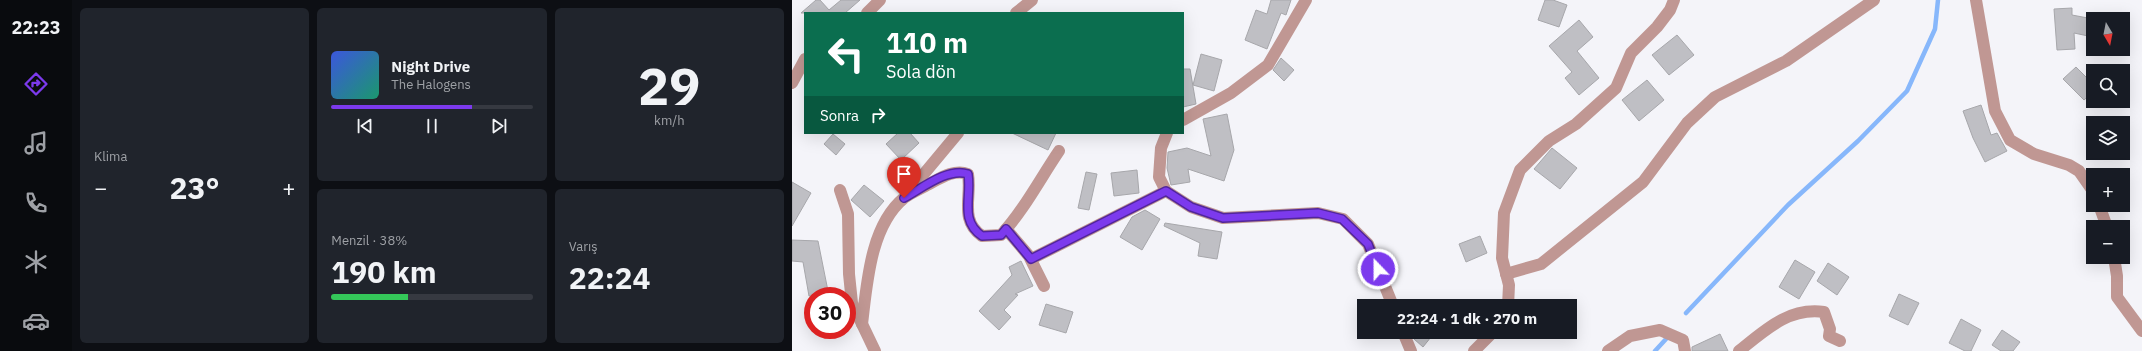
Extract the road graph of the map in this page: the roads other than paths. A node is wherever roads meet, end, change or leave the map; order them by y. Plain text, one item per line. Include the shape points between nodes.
1 (880, 0) edge
2 (1032, 0) edge
3 (1306, 0) edge
4 (1674, 0) edge
5 (1874, 0) edge
6 (1976, 0) edge
7 (868, 12) edge
8 (1017, 12) edge
9 (804, 60) edge
10 (792, 83) edge
11 (1184, 119) edge
12 (957, 134) edge
13 (1167, 134) edge
14 (1059, 151) dead end
15 (2086, 181) edge
16 (840, 190) dead end
17 (1166, 191) junction
18 (904, 198) junction
19 (1006, 229) junction
20 (1031, 259) junction
21 (2115, 264) edge
22 (1506, 274) junction
23 (1044, 286) dead end
24 (1390, 299) edge
25 (1508, 299) edge
26 (862, 324) junction
27 (2142, 331) edge
28 (1406, 339) edge
29 (1486, 339) edge
30 (1840, 341) dead end
31 (875, 351) edge
32 (1411, 351) edge
33 (1474, 351) edge
34 (1608, 351) edge
35 (1685, 351) edge
36 (1739, 351) edge

1 - 7 street
2 - 8 street
3 - 11 street via 1268,65 1232,93
4 - 22 street via 1657,27 1631,53 1616,88 1576,124 1549,141 1520,170 1504,213 1502,258
5 - 22 street via 1786,61 1715,97 1687,123 1643,182 1541,264
6 - 15 street via 1995,111 2010,140 2034,154 2069,165 2079,171
9 - 10 street
12 - 18 street
13 - 17 street via 1160,148 1159,177
14 - 19 street via 1018,215
16 - 26 street via 848,214 848,274 852,303
17 - 20 street
17 - 24 street via 1191,207 1223,218 1318,213 1342,219 1368,244
18 - 19 street via 940,178 960,171 968,174 967,208 972,230 982,236 1001,235
18 - 26 street via 885,221 871,261
19 - 20 street
20 - 23 street
21 - 27 street via 2117,297
22 - 25 street
26 - 31 street
28 - 32 street
29 - 33 street
30 - 36 street via 1829,336 1830,329 1824,312 1810,310 1786,317
34 - 35 street via 1630,336 1660,330 1683,340

